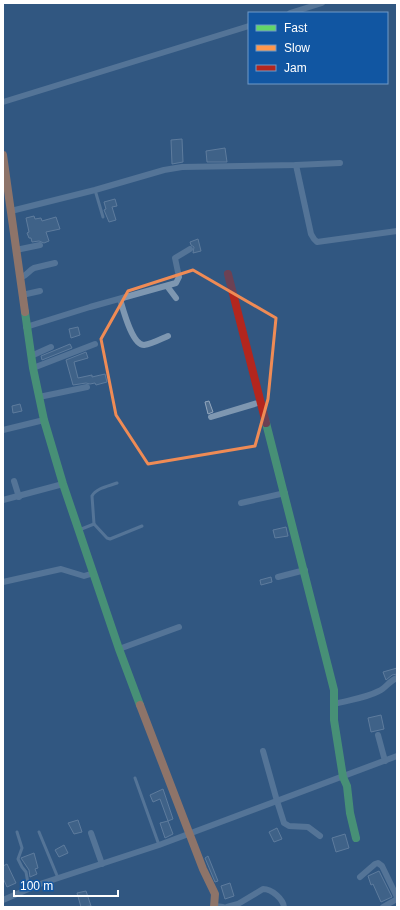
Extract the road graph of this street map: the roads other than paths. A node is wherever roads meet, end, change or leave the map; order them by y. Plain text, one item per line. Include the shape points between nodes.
1 (322, 3) edge
2 (293, 12) edge
3 (248, 26) edge
4 (3, 102) edge
5 (3, 155) edge
6 (340, 163) dead end
7 (296, 165) junction
8 (95, 190) junction
9 (11, 211) junction
10 (103, 217) dead end
11 (397, 231) edge
12 (40, 245) dead end
13 (190, 249) dead end
14 (16, 250) junction
15 (56, 263) dead end
16 (228, 274) dead end
17 (20, 278) junction
18 (167, 286) junction
19 (40, 291) dead end
20 (22, 295) junction
21 (176, 298) dead end
22 (120, 299) junction
23 (26, 327) junction
24 (168, 336) dead end
25 (95, 344) dead end
26 (51, 347) dead end
27 (31, 356) junction
28 (33, 368) junction
29 (87, 387) dead end
30 (39, 397) junction
31 (261, 402) junction
32 (211, 417) dead end
33 (44, 420) junction
34 (3, 430) edge
35 (14, 482) dead end
36 (118, 483) dead end
37 (64, 484) junction
38 (285, 493) junction
39 (18, 497) junction
40 (3, 500) edge
41 (241, 503) dead end
42 (94, 524) junction
43 (142, 526) dead end
44 (79, 530) junction
45 (305, 570) junction
46 (94, 573) junction
47 (278, 577) dead end
48 (3, 582) edge
49 (179, 627) dead end
50 (119, 649) junction
51 (397, 678) edge
52 (334, 704) junction
53 (378, 735) dead end
54 (263, 751) dead end
55 (397, 756) edge
56 (385, 761) junction
57 (343, 776) junction
58 (135, 778) dead end
59 (277, 801) junction
60 (17, 832) dead end
61 (39, 832) dead end
62 (91, 833) dead end
63 (189, 833) junction
64 (320, 836) dead end
65 (356, 838) dead end
66 (158, 844) junction
67 (102, 864) junction
68 (360, 877) dead end
69 (58, 878) junction
70 (29, 889) junction
71 (397, 898) edge
72 (3, 900) edge
73 (214, 907) edge
74 (222, 907) edge
75 (227, 907) edge
76 (284, 907) edge
77 (383, 907) edge

1 - 2 street
3 - 4 street
5 - 9 street
6 - 7 street
7 - 8 street via 182,167
7 - 11 street via 311,234 317,242
8 - 9 street
8 - 10 lane
9 - 14 street
12 - 14 street
13 - 18 street via 175,258 178,280
14 - 17 street
15 - 17 street via 31,269
16 - 31 street
17 - 20 street
18 - 21 street
18 - 22 street
19 - 20 street
20 - 23 street
22 - 23 street
22 - 24 street via 138,343 148,344
23 - 27 street
25 - 28 street
26 - 27 street
27 - 28 street
28 - 30 street
29 - 30 street
30 - 33 street
31 - 32 street
31 - 38 street
33 - 34 street
33 - 37 street
35 - 39 street
36 - 42 lane via 96,490 92,496
37 - 39 street
37 - 44 street
38 - 41 street
38 - 45 street
39 - 40 street
42 - 43 lane via 107,538
42 - 44 lane
44 - 46 street
45 - 47 street
45 - 52 street via 334,690
46 - 48 street via 84,576 61,569
46 - 50 street
49 - 50 street
50 - 63 street
51 - 52 street via 374,693
52 - 57 street
53 - 56 street
54 - 59 street
55 - 56 street
56 - 57 street
57 - 59 street
57 - 65 street
58 - 66 lane
59 - 63 street
59 - 64 street via 284,823 289,826 308,827
60 - 70 lane via 22,848 18,859 26,872
61 - 69 lane
62 - 67 street
63 - 66 street
63 - 73 street via 215,894
66 - 67 street
67 - 69 street
68 - 71 street via 378,863 382,866
69 - 70 street
70 - 72 street
71 - 77 street
73 - 74 street
75 - 76 street via 267,889 279,897

